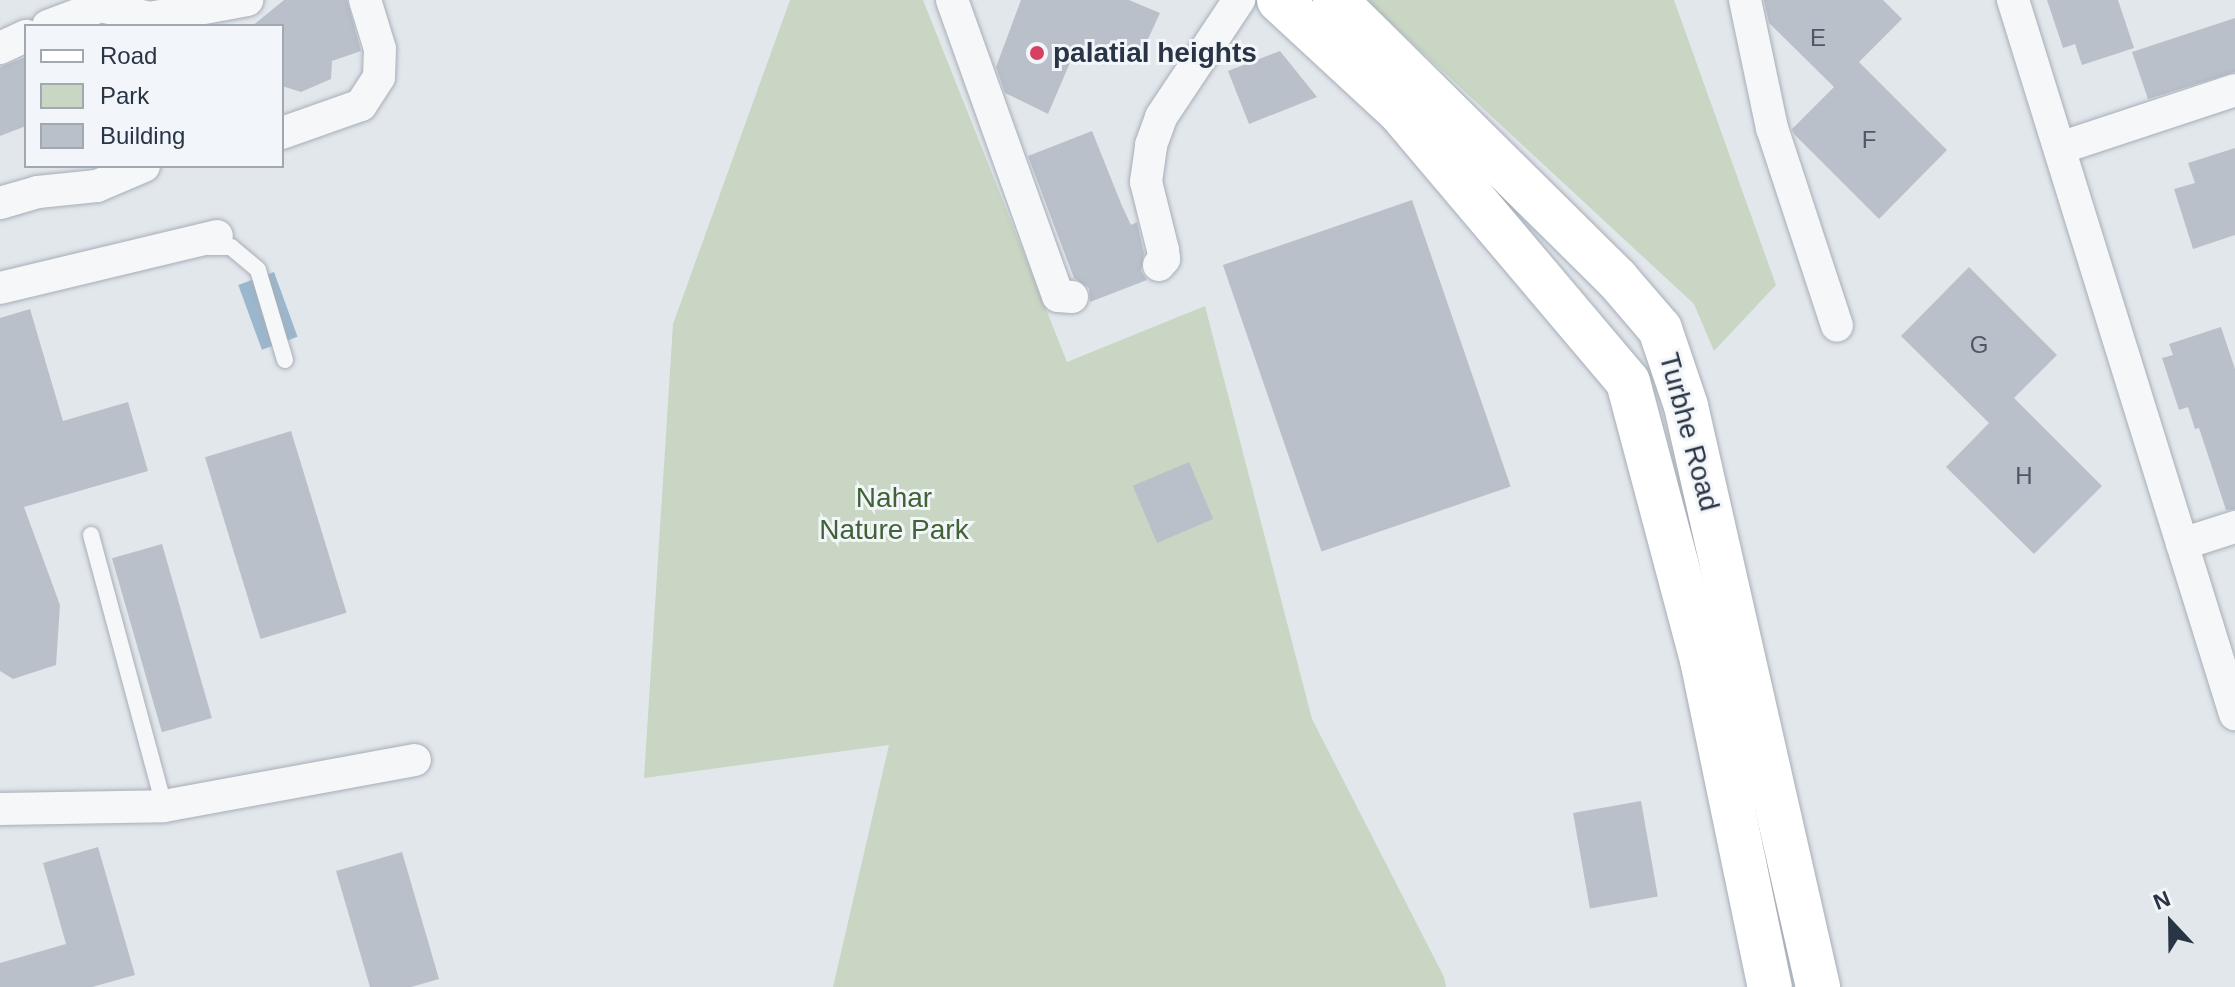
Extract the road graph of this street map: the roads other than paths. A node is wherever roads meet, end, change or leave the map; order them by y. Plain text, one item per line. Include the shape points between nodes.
1 (247, 0) edge
2 (365, 0) edge
3 (952, 0) edge
4 (1279, 0) edge
5 (1335, 0) edge
6 (1745, 0) edge
7 (2013, 0) edge
8 (1233, 2) edge
9 (53, 24) edge
10 (24, 37) edge
11 (0, 48) edge
12 (2235, 90) edge
13 (1409, 96) junction
14 (284, 132) edge
15 (2060, 148) junction
16 (139, 168) edge
17 (0, 203) edge
18 (217, 236) dead end
19 (1159, 265) dead end
20 (0, 288) edge
21 (0, 297) edge
22 (1072, 297) dead end
23 (1837, 326) dead end
24 (1660, 329) junction
25 (285, 360) dead end
26 (1614, 365) junction
27 (2235, 527) edge
28 (91, 535) dead end
29 (2182, 544) junction
30 (2235, 714) edge
31 (415, 760) dead end
32 (164, 806) junction
33 (0, 809) edge
34 (1770, 987) edge
35 (1818, 987) edge

1 - 9 street via 150,18 101,6
2 - 14 street via 380,49 379,77 361,105
3 - 22 street via 1058,296
4 - 13 street
5 - 13 street, Turbhe Road
6 - 23 street via 1772,128
7 - 15 street
8 - 19 street via 1161,117 1151,145 1146,182 1163,250
10 - 11 street
12 - 15 street
13 - 24 street, Turbhe Road via 1617,279
13 - 26 street
15 - 29 street
16 - 17 street via 97,186 38,192
18 - 20 street
21 - 25 lane via 204,247 231,247 258,270
24 - 26 street
24 - 35 street, Turbhe Road via 1686,406
26 - 34 street via 1628,382 1702,660
27 - 29 street
28 - 32 lane
29 - 30 street
31 - 32 street
32 - 33 street

